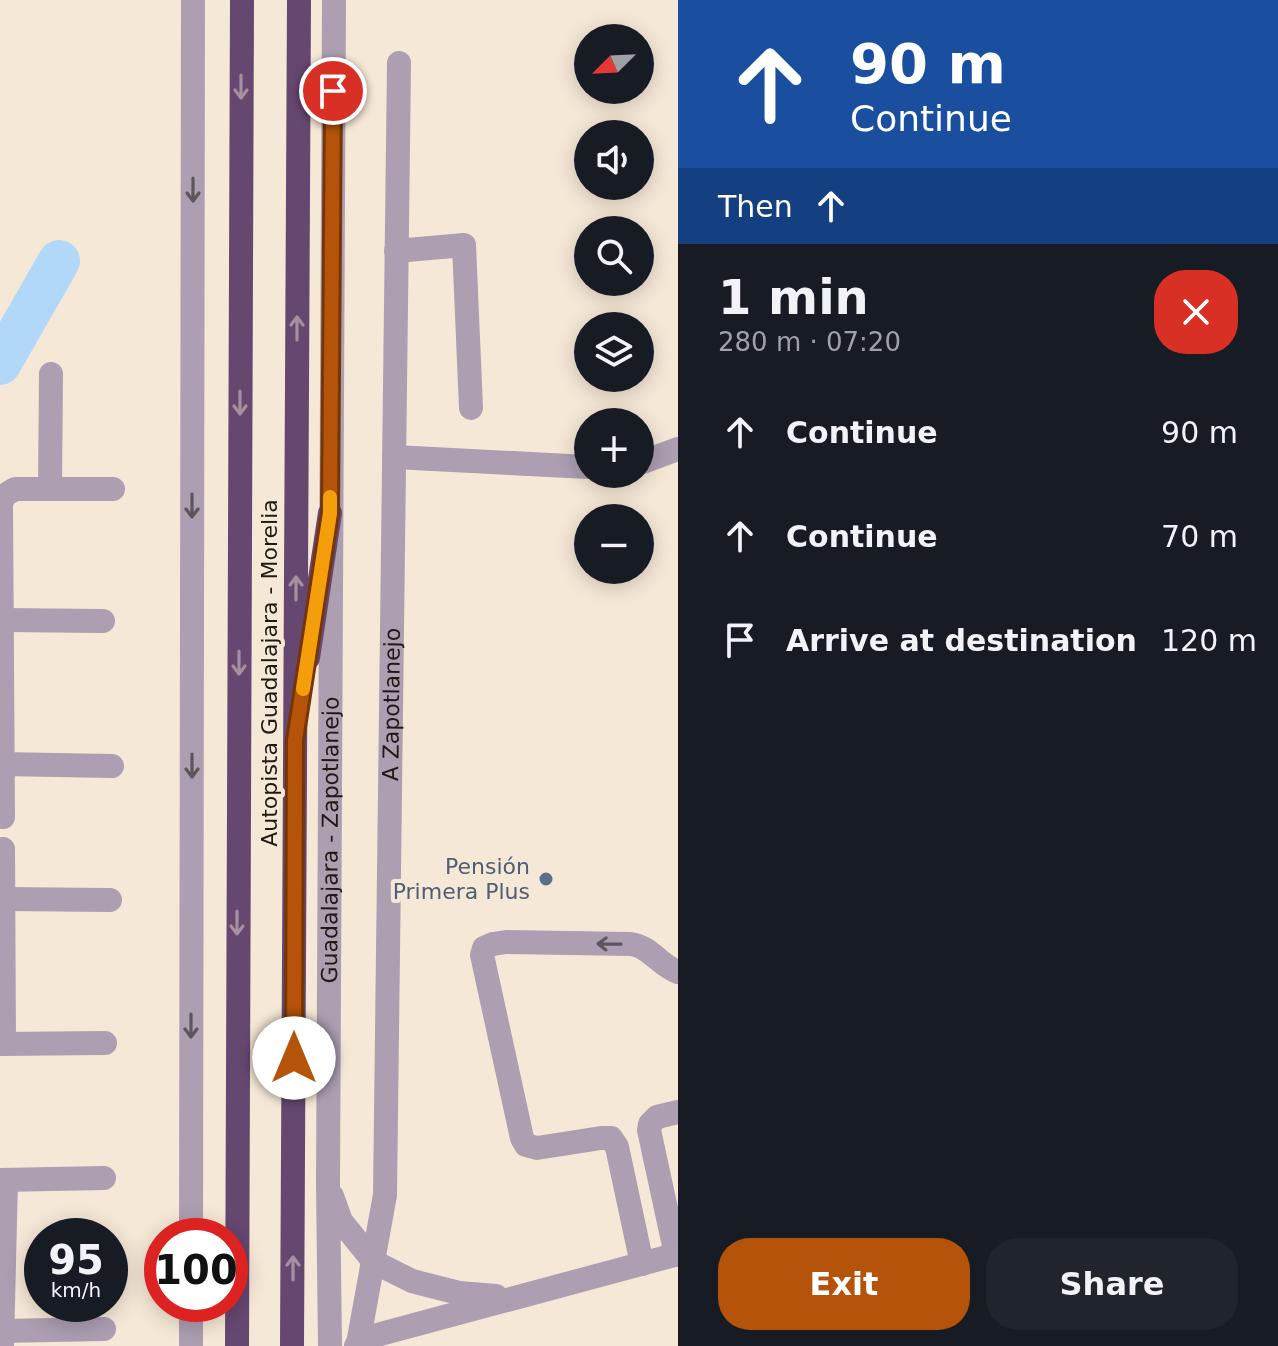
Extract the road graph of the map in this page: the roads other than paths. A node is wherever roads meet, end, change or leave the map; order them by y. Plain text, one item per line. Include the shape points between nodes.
1 (193, 0) edge
2 (242, 0) edge
3 (299, 0) edge
4 (334, 0) edge
5 (399, 63) dead end
6 (396, 251) junction
7 (51, 374) dead end
8 (471, 408) dead end
9 (678, 449) edge
10 (394, 457) junction
11 (654, 458) edge
12 (574, 466) edge
13 (50, 489) junction
14 (113, 489) dead end
15 (330, 513) junction
16 (2, 620) junction
17 (103, 621) dead end
18 (295, 740) junction
19 (1, 764) edge
20 (112, 766) dead end
21 (3, 817) dead end
22 (3, 849) dead end
23 (4, 899) junction
24 (110, 900) dead end
25 (678, 972) edge
26 (105, 1043) dead end
27 (2, 1044) edge
28 (678, 1112) edge
29 (104, 1178) dead end
30 (3, 1180) edge
31 (328, 1185) junction
32 (191, 1218) edge
33 (677, 1255) edge
34 (374, 1262) junction
35 (642, 1264) junction
36 (514, 1297) junction
37 (191, 1322) edge
38 (104, 1329) dead end
39 (2, 1339) edge
40 (357, 1345) edge
41 (191, 1346) edge
42 (237, 1346) edge
43 (292, 1346) edge
44 (330, 1346) edge

1 -> 32 street
2 -> 42 highway, Autopista Guadalajara - Morelia
18 -> 3 highway, Autopista Guadalajara - Morelia
4 - 15 street, Guadalajara - Zapotlanejo
5 - 6 street, A Zapotlanejo
6 - 8 street via 464,245
6 - 10 street, A Zapotlanejo
7 - 13 street
9 - 11 street
10 - 12 street
10 - 34 street, A Zapotlanejo via 385,1195
13 - 14 street
13 - 16 street via 15,489 1,503
15 - 18 highway
15 - 31 street, Guadalajara - Zapotlanejo
16 - 17 street
16 - 19 street
43 -> 18 highway, Autopista Guadalajara - Morelia
19 - 20 street
19 - 21 street
22 - 23 street
23 - 24 street
23 - 27 street
25 -> 35 street via 641,945 631,944 506,942 484,948 482,955 522,1138 537,1148 611,1138
26 - 27 street
28 - 33 street via 657,1117 649,1130
29 - 30 street
30 - 39 street
31 - 34 street via 341,1221
31 - 44 street, Guadalajara - Zapotlanejo
33 - 35 street
34 - 36 street via 412,1281 459,1293
34 - 40 street, A Zapotlanejo
35 - 36 street
36 - 40 street
37 - 41 street
38 - 39 street

